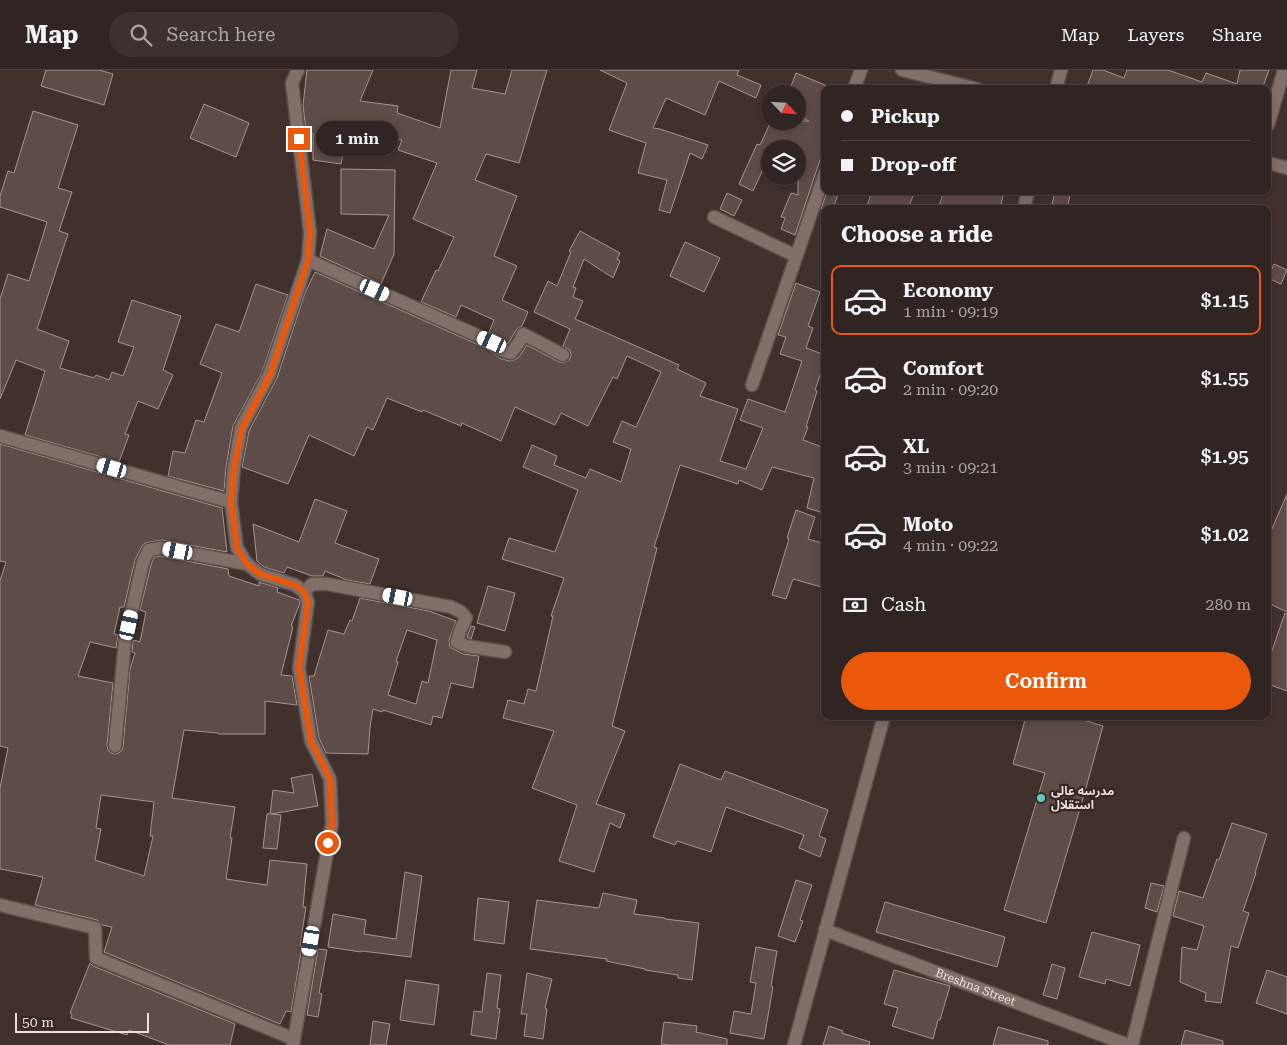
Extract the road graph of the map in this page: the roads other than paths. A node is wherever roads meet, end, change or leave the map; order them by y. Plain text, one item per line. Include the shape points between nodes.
1 (298, 70) edge
2 (860, 70) edge
3 (902, 70) edge
4 (1061, 70) edge
5 (1284, 70) edge
6 (855, 85) edge
7 (961, 85) edge
8 (1057, 85) edge
9 (1271, 115) edge
10 (1271, 164) edge
11 (1287, 168) edge
12 (821, 184) edge
13 (714, 217) dead end
14 (796, 256) junction
15 (308, 260) junction
16 (563, 355) dead end
17 (752, 385) dead end
18 (0, 436) edge
19 (231, 502) junction
20 (247, 564) junction
21 (304, 592) junction
22 (505, 652) dead end
23 (883, 720) edge
24 (115, 746) dead end
25 (1184, 838) dead end
26 (0, 905) edge
27 (825, 930) junction
28 (293, 1042) edge
29 (794, 1045) edge
30 (1128, 1045) edge
31 (1132, 1045) edge

1 - 15 street via 292,83 310,232
2 - 6 street
3 - 7 street
4 - 8 street
5 - 9 street
10 - 11 street
12 - 14 street
13 - 14 street
14 - 17 street
15 - 16 street via 492,342 501,350 511,353 523,334
15 - 19 street via 270,375 242,428
18 - 19 street
19 - 20 street via 237,548
20 - 21 street via 260,574 295,585
20 - 24 street via 161,548 149,550 143,562 125,641
21 - 22 street via 312,584 328,584 451,607 466,618 457,642
21 - 28 street via 308,602 299,668 311,741 330,779 332,824
23 - 27 street
25 - 31 street
26 - 28 street via 94,928 96,958
27 - 29 street
27 - 30 street, Breshna Street

